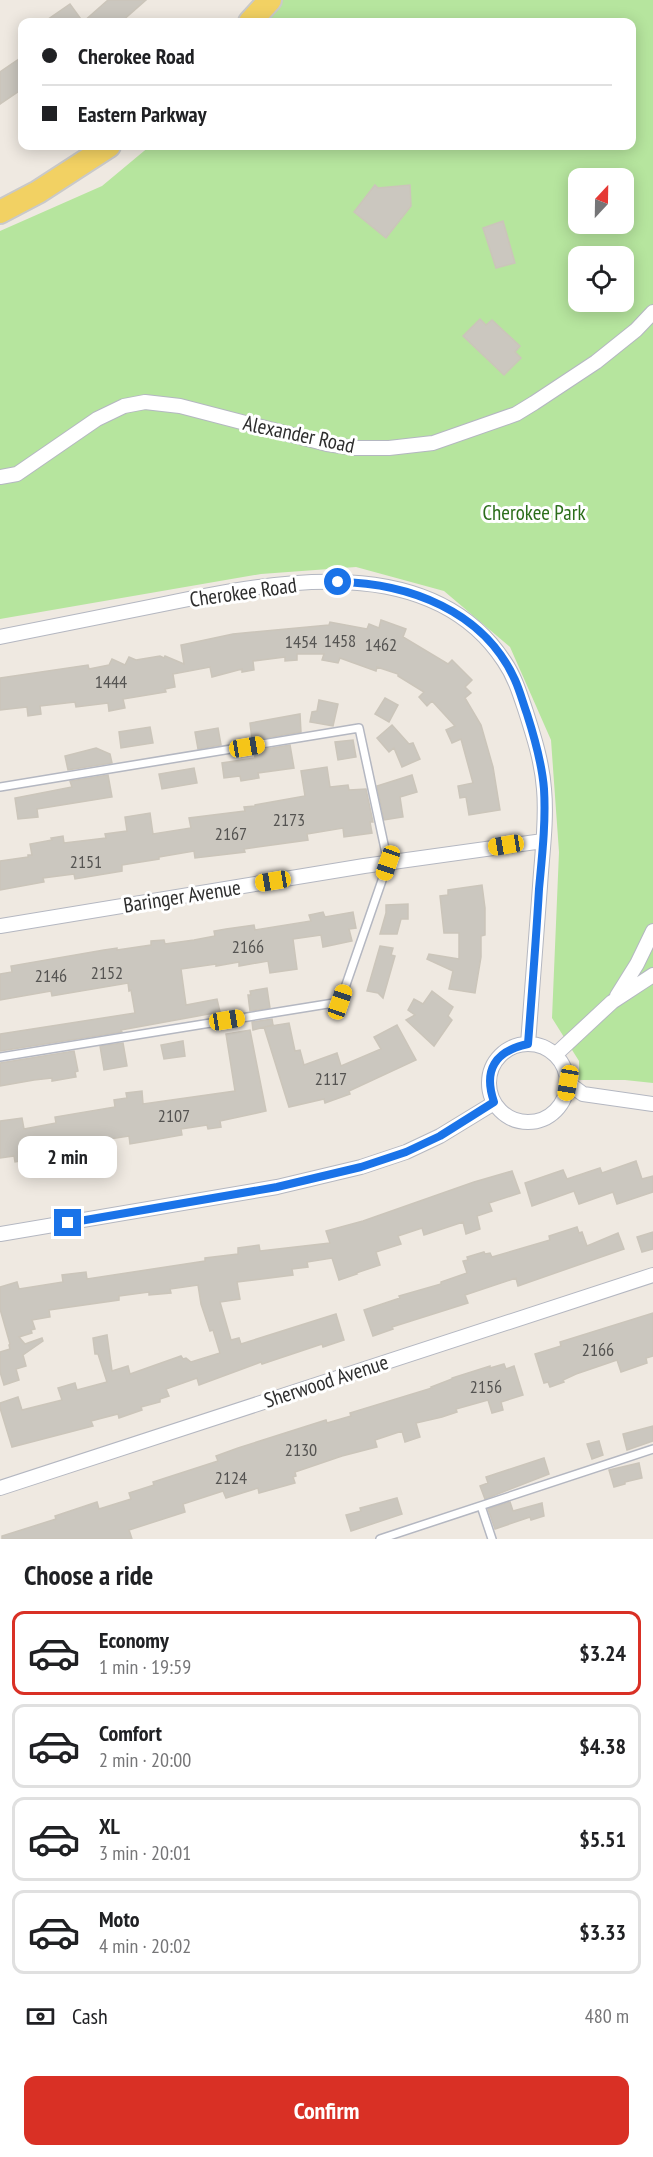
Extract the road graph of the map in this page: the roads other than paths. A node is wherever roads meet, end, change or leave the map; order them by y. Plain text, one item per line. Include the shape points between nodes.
1 (270, 0) edge
2 (254, 18) edge
3 (103, 150) edge
4 (0, 212) edge
5 (653, 312) edge
6 (0, 477) edge
7 (0, 637) edge
8 (0, 787) edge
9 (543, 841) junction
10 (388, 863) junction
11 (0, 926) edge
12 (653, 931) edge
13 (653, 975) edge
14 (612, 1002) junction
15 (528, 1044) junction
16 (555, 1055) junction
17 (0, 1057) edge
18 (568, 1083) junction
19 (494, 1102) junction
20 (653, 1104) edge
21 (0, 1234) edge
22 (653, 1275) edge
23 (653, 1449) edge
24 (0, 1488) edge
25 (481, 1506) junction
26 (380, 1539) edge
27 (492, 1539) edge

1 - 2 main road
3 - 4 main road
5 - 6 street, Alexander Road via 636,330 557,390 516,414 433,443 355,448 180,406 145,402 116,409 17,474
7 - 9 street, Cherokee Road via 261,586 356,582 418,595 456,612 471,624 492,644 515,680 539,751 544,790
8 - 10 lane via 359,728
9 - 10 street, Baringer Avenue
9 - 15 street, Cherokee Road
10 - 11 street, Baringer Avenue
10 - 17 lane via 340,1002
12 - 14 street
13 - 14 street
14 - 16 street
15 - 16 street via 541,1046
15 - 19 street via 511,1047 498,1057 489,1074
16 - 18 street via 563,1065
18 - 19 street via 565,1099 553,1114 536,1122 520,1122 503,1114
18 - 20 street via 583,1094
19 - 21 street via 440,1136 361,1167 277,1187
22 - 24 street, Sherwood Avenue
23 - 25 lane
25 - 26 lane
25 - 27 lane

